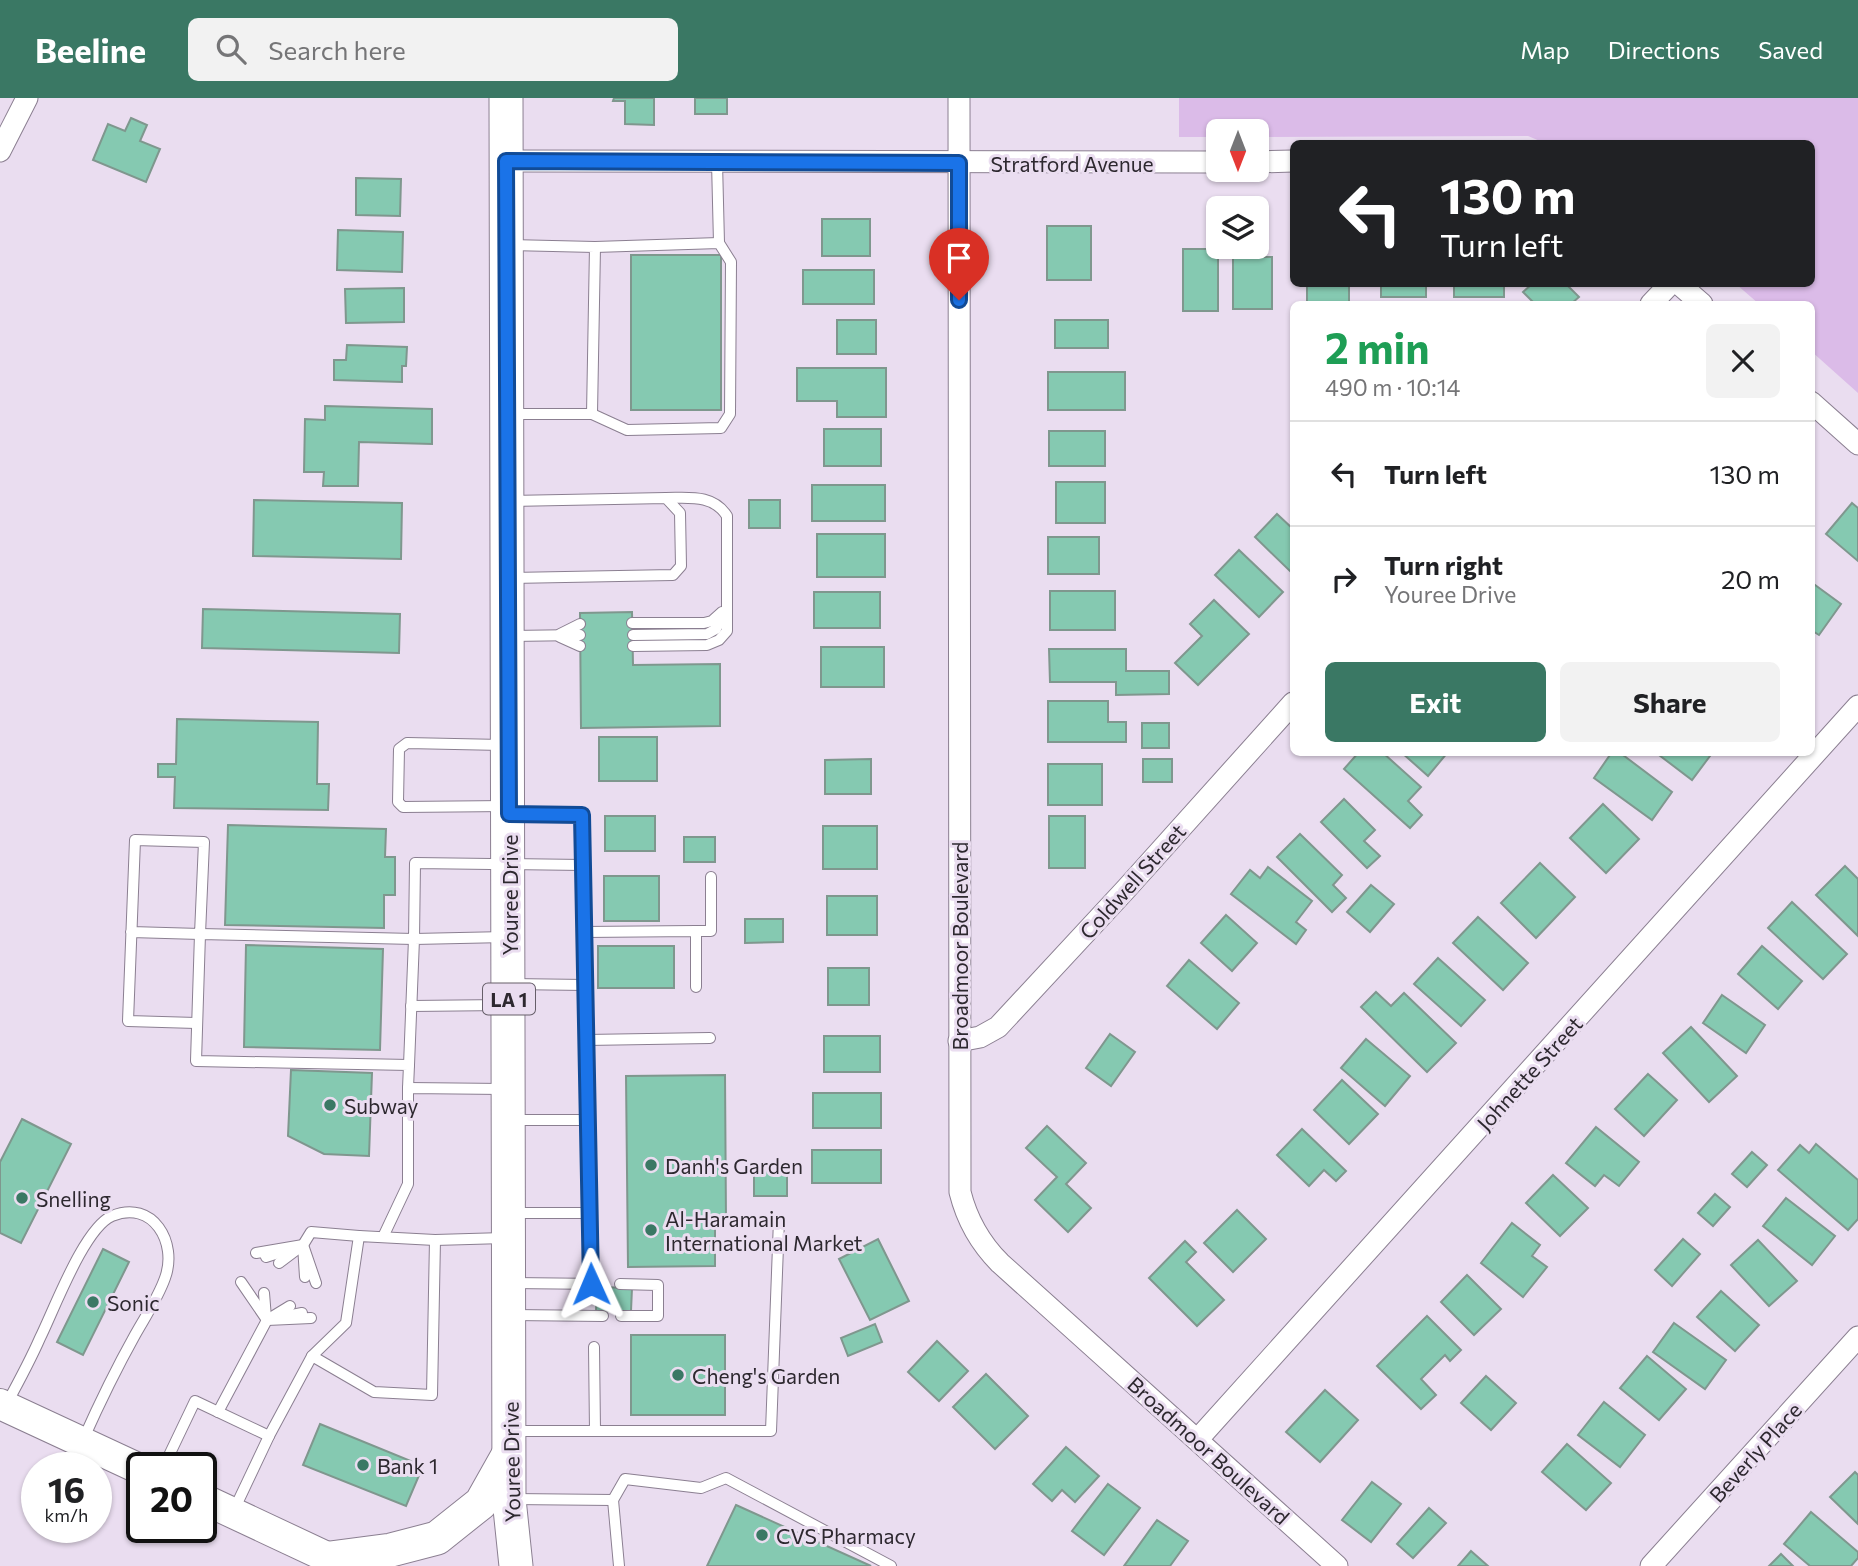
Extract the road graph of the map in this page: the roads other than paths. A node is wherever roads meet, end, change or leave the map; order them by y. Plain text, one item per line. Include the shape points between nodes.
1 (27, 98) edge
2 (506, 98) edge
3 (958, 98) edge
4 (0, 151) edge
5 (506, 161) junction
6 (1290, 161) edge
7 (717, 162) junction
8 (1206, 162) edge
9 (1269, 162) edge
10 (959, 163) junction
11 (719, 243) junction
12 (506, 245) junction
13 (595, 247) junction
14 (1667, 287) edge
15 (1682, 287) edge
16 (1654, 301) edge
17 (1699, 301) edge
18 (1815, 406) edge
19 (507, 414) junction
20 (592, 414) junction
21 (1858, 444) edge
22 (666, 498) junction
23 (508, 501) junction
24 (508, 578) junction
25 (727, 608) junction
26 (508, 636) junction
27 (558, 636) junction
28 (1858, 705) edge
29 (1290, 706) edge
30 (508, 745) junction
31 (1815, 753) edge
32 (1812, 756) edge
33 (509, 810) junction
34 (509, 864) junction
35 (583, 865) junction
36 (711, 877) dead end
37 (696, 931) junction
38 (131, 932) junction
39 (584, 932) junction
40 (200, 934) junction
41 (509, 937) junction
42 (414, 939) junction
43 (585, 985) junction
44 (696, 987) dead end
45 (509, 995) junction
46 (411, 1006) junction
47 (196, 1023) junction
48 (710, 1038) dead end
49 (586, 1040) junction
50 (959, 1041) junction
51 (409, 1065) junction
52 (408, 1088) junction
53 (509, 1104) junction
54 (588, 1120) junction
55 (590, 1213) junction
56 (779, 1220) dead end
57 (509, 1225) junction
58 (359, 1236) junction
59 (383, 1237) junction
60 (435, 1240) junction
61 (303, 1245) junction
62 (261, 1255) dead end
63 (279, 1263) dead end
64 (305, 1278) dead end
65 (246, 1284) dead end
66 (620, 1284) dead end
67 (321, 1285) dead end
68 (264, 1293) dead end
69 (510, 1299) junction
70 (290, 1306) dead end
71 (307, 1316) dead end
72 (603, 1316) dead end
73 (621, 1316) dead end
74 (267, 1320) junction
75 (1858, 1337) edge
76 (594, 1347) dead end
77 (312, 1356) junction
78 (3, 1405) edge
79 (218, 1412) junction
80 (595, 1431) junction
81 (269, 1436) junction
82 (1198, 1439) junction
83 (82, 1442) junction
84 (510, 1442) junction
85 (171, 1452) edge
86 (126, 1463) edge
87 (509, 1499) junction
88 (613, 1500) junction
89 (217, 1505) edge
90 (233, 1512) junction
91 (337, 1564) edge
92 (516, 1566) edge
93 (619, 1566) edge
94 (891, 1566) edge
95 (1337, 1566) edge
96 (1651, 1566) edge

1 - 4 street
2 - 5 main road, Youree Drive / LA 1
3 - 10 street, Broadmoor Boulevard
5 - 7 street, Stratford Avenue
5 - 12 main road, Youree Drive / LA 1
6 - 9 street
7 - 10 street, Stratford Avenue
7 - 11 lane
8 - 10 street, Stratford Avenue
10 - 50 street, Broadmoor Boulevard
11 - 13 lane
11 - 20 lane via 731,261 730,414 721,428 627,430
12 - 13 lane
12 - 19 main road, Youree Drive / LA 1
13 - 20 lane
14 - 16 street
15 - 17 street
18 - 21 street
19 - 20 lane
19 - 23 main road, Youree Drive / LA 1
22 - 23 lane
22 - 24 lane via 680,513 681,566 673,575
22 - 25 lane via 704,498 727,516
23 - 24 main road, Youree Drive / LA 1
24 - 26 main road, Youree Drive / LA 1
25 - 25 lane via 727,631 706,645 633,635 712,621
26 - 27 lane
26 - 30 main road, Youree Drive / LA 1
27 - 27 lane via 580,635
28 - 31 street, Johnette Street
29 - 50 street, Coldwell Street via 998,1027
30 - 33 main road, Youree Drive / LA 1
30 - 33 lane via 407,743 399,749 398,802 403,807
32 - 82 street, Johnette Street
33 - 34 main road, Youree Drive / LA 1
33 - 35 lane via 582,815
34 - 35 lane
34 - 41 main road, Youree Drive / LA 1
34 - 42 lane via 415,863
35 - 39 lane
36 - 37 lane via 711,931
37 - 39 lane
37 - 44 lane
38 - 40 lane
38 - 40 lane via 135,840 149,840 204,842
38 - 47 lane via 128,1021
39 - 43 lane
40 - 42 lane
40 - 47 lane
41 - 42 lane
41 - 45 main road, Youree Drive / LA 1
42 - 46 lane
43 - 45 lane
43 - 49 lane
45 - 46 lane
45 - 53 main road, Youree Drive / LA 1
46 - 51 lane
47 - 51 lane via 196,1061
48 - 49 lane
49 - 54 lane
50 - 82 street, Broadmoor Boulevard via 960,1192 978,1237 1000,1263
51 - 52 lane
52 - 53 lane
52 - 59 lane via 408,1184
53 - 54 lane
53 - 57 main road, Youree Drive / LA 1
54 - 55 lane
55 - 57 lane
55 - 69 lane via 596,1284
56 - 80 lane via 771,1431
57 - 60 lane
57 - 69 main road, Youree Drive / LA 1
58 - 59 lane
58 - 61 lane via 311,1232
58 - 77 lane via 346,1323
59 - 60 lane
60 - 77 lane via 432,1395 374,1392
61 - 62 lane
61 - 63 lane
61 - 64 lane
61 - 67 lane
65 - 74 lane
66 - 73 lane via 658,1285 658,1316
68 - 74 lane
69 - 72 lane
69 - 84 main road, Youree Drive / LA 1
70 - 74 lane
71 - 74 lane
74 - 79 lane
75 - 96 street, Beverly Place
76 - 80 lane
77 - 81 lane
78 - 83 main road
78 - 83 lane via 94,1230 111,1216 134,1213 155,1221 169,1257 165,1278
79 - 81 lane
79 - 85 lane via 195,1401
80 - 84 lane
81 - 90 lane
82 - 95 street, Broadmoor Boulevard
83 - 86 main road
84 - 87 main road, Youree Drive / LA 1
84 - 91 main road via 481,1503 437,1538
87 - 88 lane
87 - 92 main road, Youree Drive / LA 1
88 - 93 lane
88 - 94 lane via 625,1479 701,1488 726,1478
89 - 90 main road
90 - 91 main road

